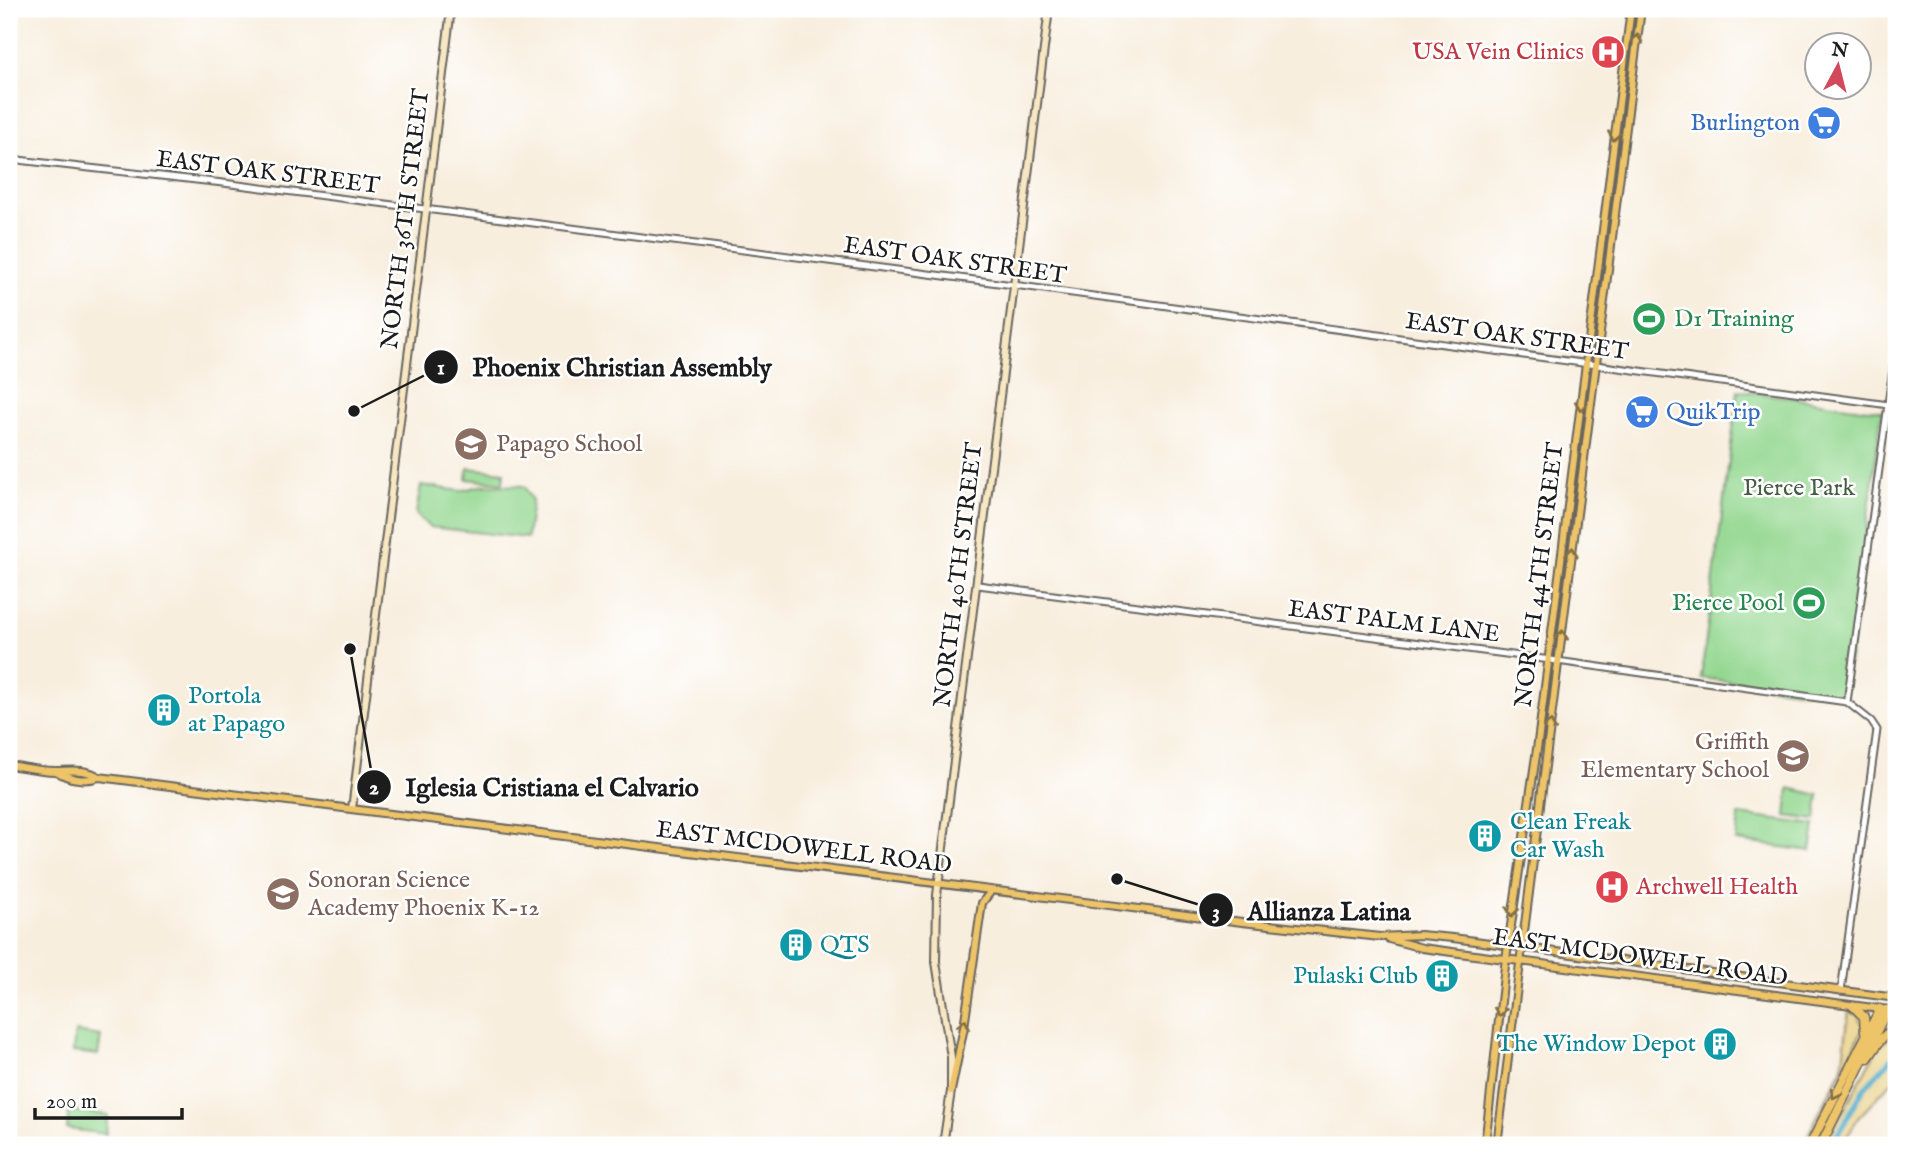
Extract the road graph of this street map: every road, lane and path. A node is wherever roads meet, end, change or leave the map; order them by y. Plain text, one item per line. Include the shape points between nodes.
1 (451, 9) edge
2 (1049, 9) edge
3 (1630, 9) edge
4 (1641, 9) edge
5 (9, 159) edge
6 (426, 210) junction
7 (1014, 286) junction
8 (1896, 346) edge
9 (1586, 365) junction
10 (1597, 366) junction
11 (1888, 405) junction
12 (1896, 406) edge
13 (978, 586) junction
14 (1549, 660) junction
15 (1558, 662) junction
16 (1847, 702) junction
17 (9, 765) edge
18 (352, 809) junction
19 (939, 884) junction
20 (991, 891) junction
21 (1380, 937) junction
22 (1507, 945) junction
23 (1521, 947) junction
24 (1506, 958) junction
25 (1519, 960) junction
26 (1653, 966) junction
27 (1668, 969) junction
28 (1653, 979) junction
29 (1746, 979) junction
30 (1667, 982) junction
31 (1802, 986) junction
32 (1841, 991) junction
33 (1753, 993) junction
34 (1890, 997) edge
35 (1802, 999) junction
36 (1811, 1000) junction
37 (1853, 1006) junction
38 (1888, 1010) edge
39 (1896, 1026) edge
40 (1861, 1043) junction
41 (1851, 1084) junction
42 (951, 1091) junction
43 (943, 1145) edge
44 (1485, 1145) edge
45 (1497, 1145) edge
46 (1810, 1145) edge
47 (1821, 1145) edge

1 - 6 main road, NORTH 36TH STREET
2 - 7 main road, NORTH 40TH STREET
3 -> 9 main road, NORTH 44TH STREET
10 -> 4 main road, NORTH 44TH STREET
5 - 6 street, EAST OAK STREET
6 - 7 street, EAST OAK STREET
6 - 18 main road, NORTH 36TH STREET
7 - 9 street, EAST OAK STREET
7 - 13 main road, NORTH 40TH STREET
8 - 11 street
9 - 10 street, EAST OAK STREET
9 -> 14 main road, NORTH 44TH STREET
10 - 11 street, EAST OAK STREET
15 -> 10 main road, NORTH 44TH STREET
11 - 12 street, EAST OAK STREET
11 - 16 street
13 - 14 street, EAST PALM LANE
13 - 19 main road, NORTH 40TH STREET
14 - 15 street, EAST PALM LANE
14 -> 22 main road, NORTH 44TH STREET
15 - 16 street, EAST PALM LANE
23 -> 15 main road, NORTH 44TH STREET
16 - 32 street via 1877,730
17 - 18 main road, EAST MCDOWELL ROAD via 91,780 99,777
18 - 19 main road, EAST MCDOWELL ROAD
19 - 20 main road, EAST MCDOWELL ROAD
19 - 42 main road, NORTH 40TH STREET via 936,962 950,1038
20 - 21 main road, EAST MCDOWELL ROAD
42 -> 20 main road via 982,903
21 - 22 main road, EAST MCDOWELL ROAD via 1420,935
21 - 24 main road, EAST MCDOWELL ROAD via 1422,948
22 - 23 main road, EAST MCDOWELL ROAD
22 - 24 main road, NORTH 44TH STREET
23 - 25 main road, NORTH 44TH STREET
23 - 26 main road, EAST MCDOWELL ROAD
24 - 25 main road, EAST MCDOWELL ROAD
24 -> 44 main road, NORTH 44TH STREET
25 - 28 main road, EAST MCDOWELL ROAD
25 - 45 main road, NORTH 44TH STREET
26 - 27 main road, EAST MCDOWELL ROAD
26 - 28 main road
27 - 29 main road, EAST MCDOWELL ROAD
27 - 30 main road
28 - 30 main road, EAST MCDOWELL ROAD
29 - 31 main road, EAST MCDOWELL ROAD
29 - 33 main road
30 - 33 main road, EAST MCDOWELL ROAD
31 - 32 main road, EAST MCDOWELL ROAD
31 - 35 main road
32 - 34 main road, EAST MCDOWELL ROAD
32 - 36 main road via 1834,998
33 - 35 main road, EAST MCDOWELL ROAD
34 - 38 main road
35 - 36 main road, EAST MCDOWELL ROAD
36 - 37 main road, EAST MCDOWELL ROAD
37 - 38 main road, EAST MCDOWELL ROAD
37 - 40 highway via 1866,1023
38 - 40 highway
38 - 41 highway
39 - 41 highway via 1878,1042
40 -> 46 highway
41 - 47 highway
42 - 43 main road, NORTH 40TH STREET

